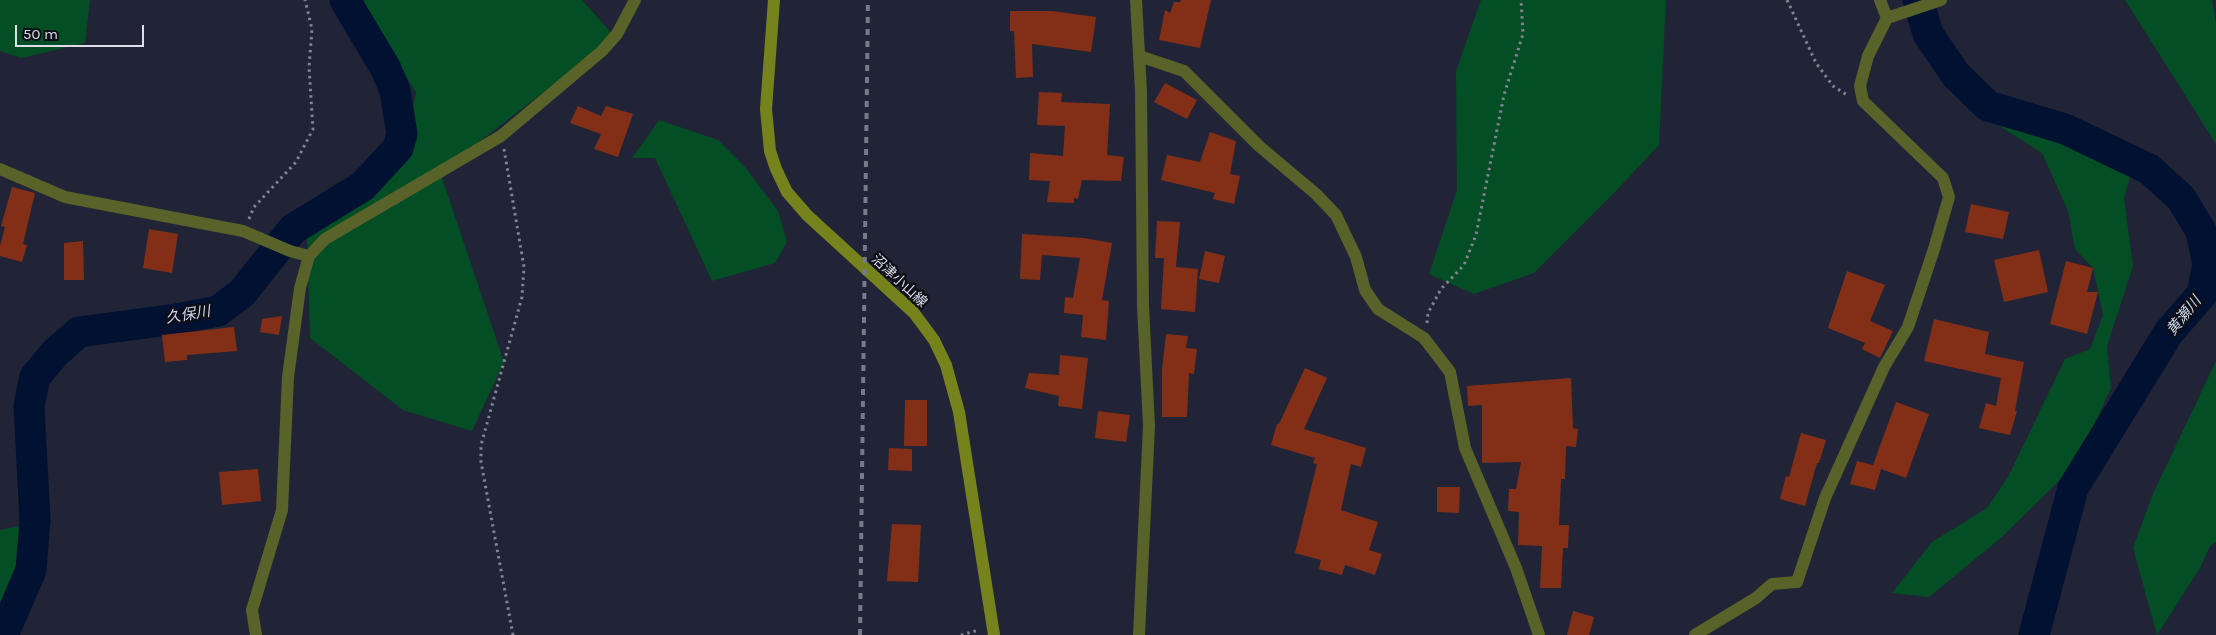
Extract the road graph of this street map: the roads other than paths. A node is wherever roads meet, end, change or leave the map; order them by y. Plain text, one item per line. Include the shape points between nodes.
1 (635, 0) edge
2 (774, 0) edge
3 (1136, 0) edge
4 (1880, 0) edge
5 (1941, 0) edge
6 (1892, 17) junction
7 (1139, 56) junction
8 (0, 170) edge
9 (308, 256) junction
10 (993, 630) edge
11 (256, 635) edge
12 (1139, 635) edge
13 (1539, 635) edge
14 (1695, 635) edge

1 - 9 street via 618,34 602,52 502,136 325,239
2 - 10 main road, 沼津小山線 via 766,109 773,160 788,192 802,209 914,312 934,340 946,365 959,412
3 - 7 street
4 - 6 street
5 - 6 street
6 - 14 street via 1868,56 1860,86 1863,102 1943,178 1949,197 1934,249 1908,327 1884,367 1825,498 1797,582 1772,584 1756,598
7 - 12 street via 1142,306 1149,426
7 - 13 street via 1184,71 1259,146 1316,194 1336,215 1356,257 1365,290 1378,309 1424,338 1450,372 1465,448 1516,568
8 - 9 street via 65,197 243,231
9 - 11 street via 300,288 288,377 282,510 252,610

